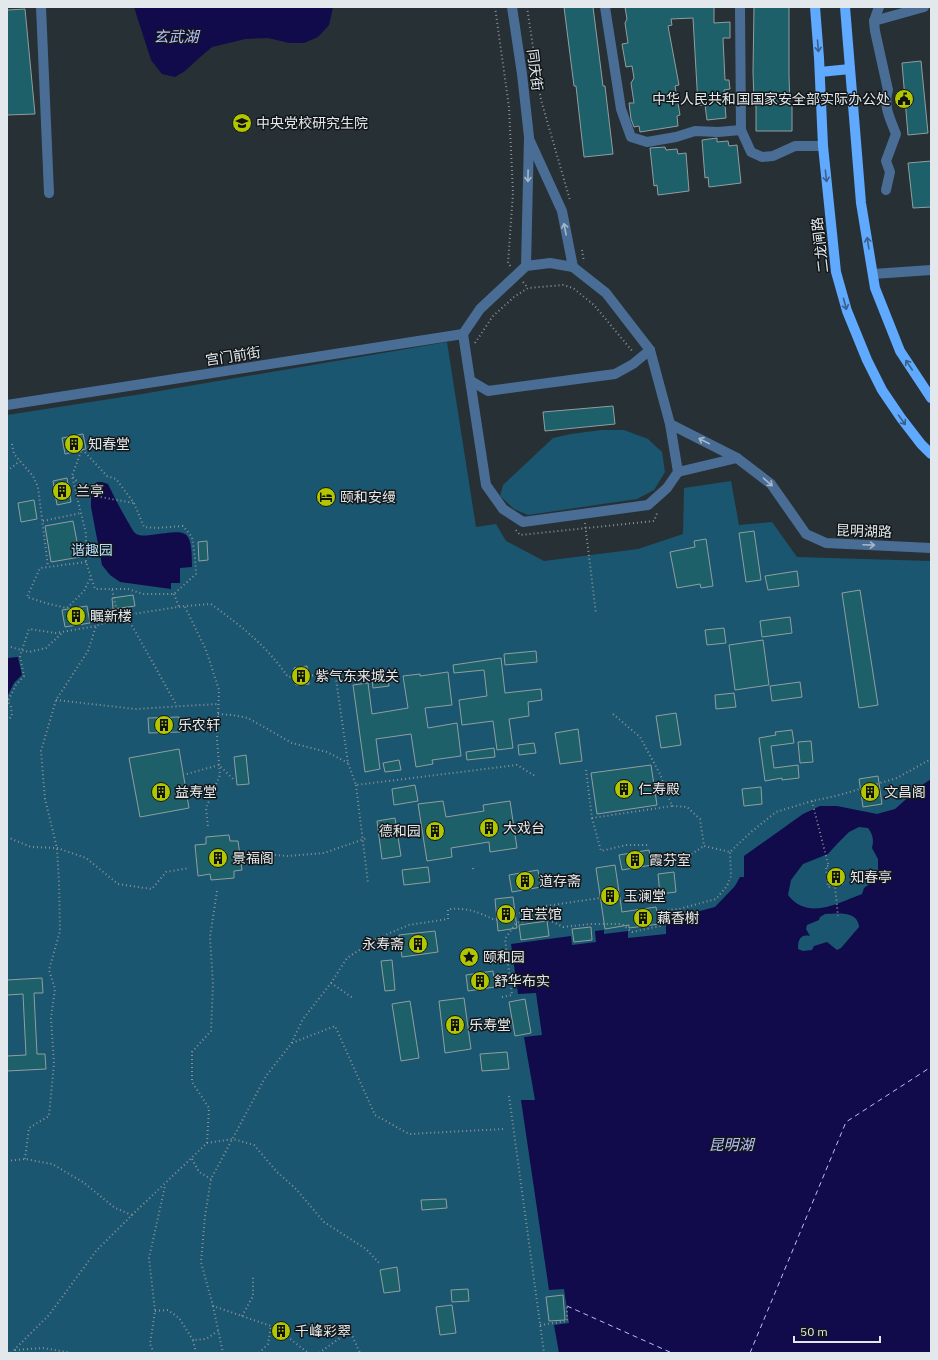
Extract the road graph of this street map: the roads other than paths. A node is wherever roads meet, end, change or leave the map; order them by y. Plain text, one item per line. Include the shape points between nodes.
1 (41, 7) edge
2 (512, 7) edge
3 (605, 7) edge
4 (740, 7) edge
5 (815, 7) edge
6 (845, 7) edge
7 (879, 7) edge
8 (924, 7) edge
9 (874, 21) junction
10 (850, 69) junction
11 (820, 72) junction
12 (741, 130) junction
13 (529, 137) junction
14 (823, 146) junction
15 (886, 190) dead end
16 (49, 193) dead end
17 (526, 266) junction
18 (573, 267) junction
19 (931, 270) edge
20 (873, 274) junction
21 (463, 334) junction
22 (650, 350) junction
23 (471, 382) junction
24 (931, 398) edge
25 (7, 406) edge
26 (670, 424) junction
27 (931, 454) edge
28 (737, 458) junction
29 (678, 472) junction
30 (931, 548) edge

1 - 16 street
2 - 13 street, 同庆街
3 - 12 street via 621,109 631,137 648,142 695,131
4 - 12 street
5 -> 11 main road, 二龙闸路
6 - 10 main road
7 - 9 street
8 - 9 street
9 - 15 street via 888,90 886,109 896,134 886,161 890,172
10 - 11 main road
20 -> 10 main road via 861,203
11 - 14 main road, 二龙闸路
12 - 14 street via 750,152 762,157 773,156 795,146
13 -> 17 street
18 -> 13 street via 562,211
14 -> 27 main road, 二龙闸路 via 836,272 847,311 882,390
17 - 18 street via 550,263
17 - 21 street via 480,309
18 - 22 street via 606,293
19 - 20 street
24 -> 20 main road via 900,351 875,288
21 - 23 street
21 - 25 street, 宫门前街
22 - 23 street via 615,374 488,391
22 - 26 street
23 - 29 street via 486,484 503,509 523,522 648,505 667,488
28 -> 26 street, 昆明湖路
26 - 29 street
28 - 29 street
28 -> 30 street, 昆明湖路 via 771,484 806,534 826,543

